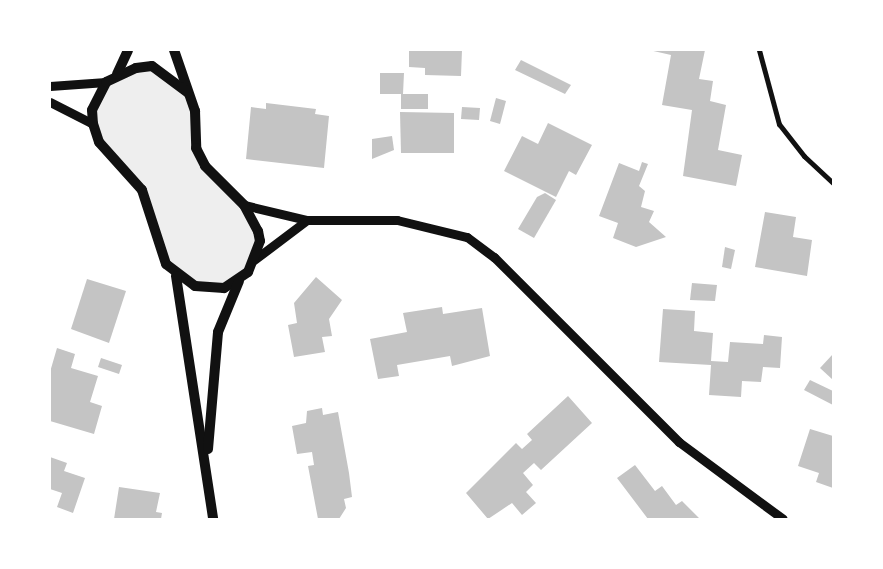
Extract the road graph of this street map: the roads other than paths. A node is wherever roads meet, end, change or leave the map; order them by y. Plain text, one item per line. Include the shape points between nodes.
1 (128, 50) edge
2 (174, 50) edge
3 (758, 50) edge
4 (117, 74) junction
5 (106, 82) junction
6 (50, 86) edge
7 (187, 92) junction
8 (50, 102) edge
9 (93, 124) junction
10 (833, 183) edge
11 (244, 205) junction
12 (307, 220) junction
13 (254, 260) junction
14 (176, 276) junction
15 (239, 281) junction
16 (206, 470) junction
17 (213, 519) edge
18 (783, 519) edge

1 - 4 main road
2 - 7 main road
3 - 10 street via 779,124 804,156
4 - 5 main road
4 - 7 main road via 152,66
5 - 6 street
5 - 9 main road via 92,110
7 - 11 main road via 195,111 196,148 205,166
8 - 9 street
9 - 14 main road via 99,142 142,190 150,206 158,244
11 - 12 street
11 - 13 main road via 258,231
12 - 13 street
12 - 18 street via 397,220 468,237 494,257 679,442
13 - 15 main road
14 - 15 main road via 208,290
14 - 16 main road
15 - 16 main road via 218,332
16 - 17 main road

